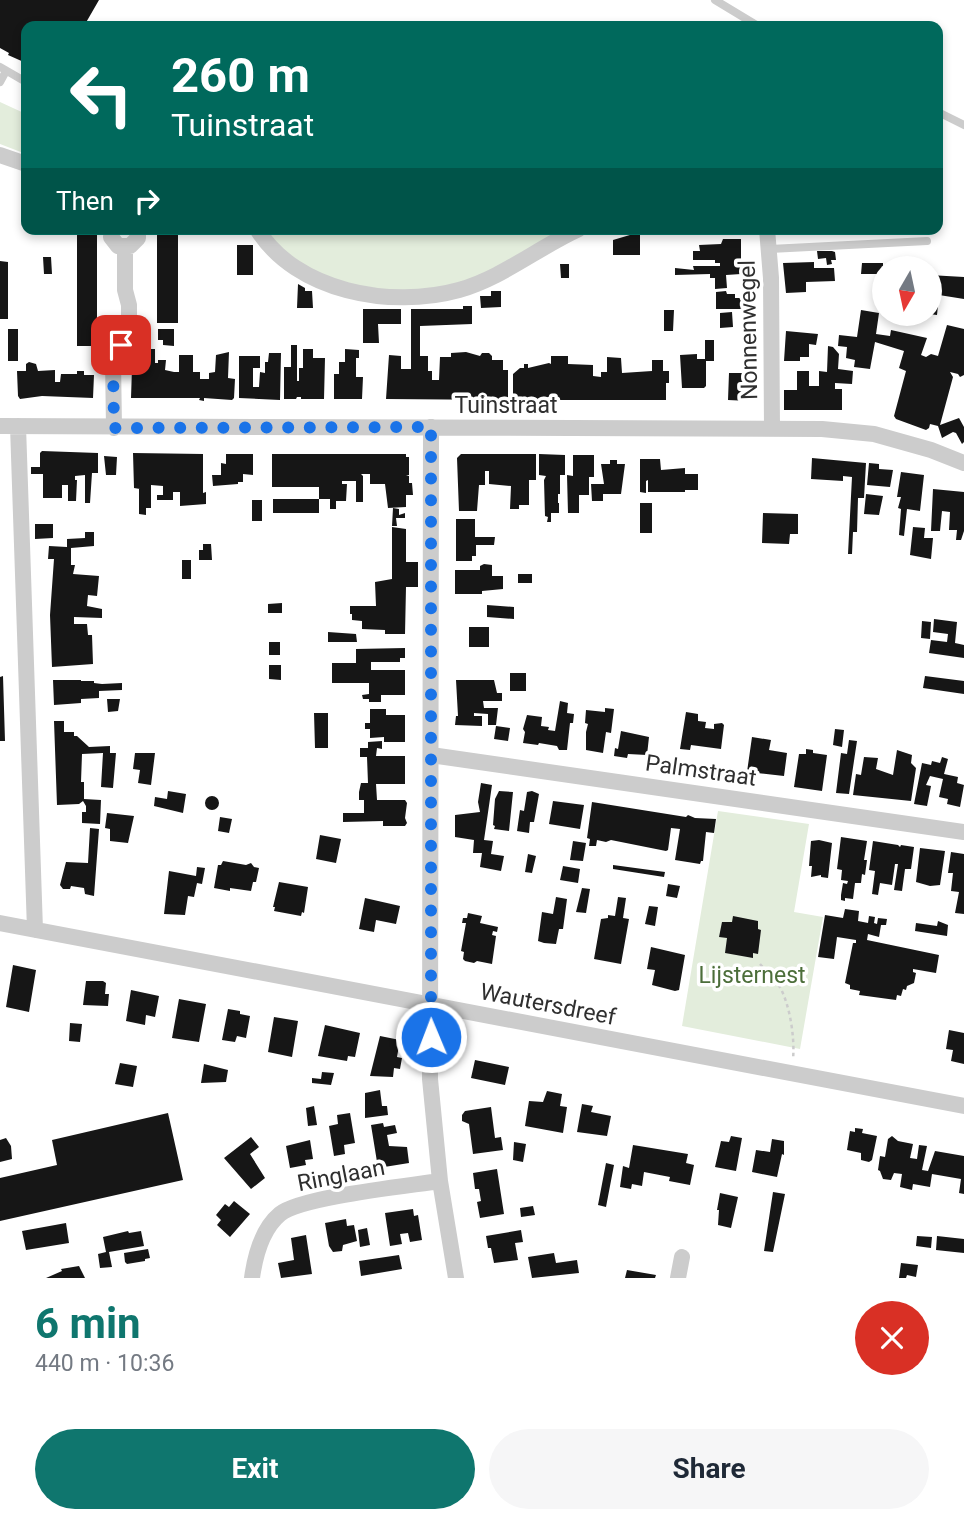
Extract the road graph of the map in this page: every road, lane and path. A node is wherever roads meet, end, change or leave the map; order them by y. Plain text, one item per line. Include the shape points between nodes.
1 (715, 0) edge
2 (750, 21) edge
3 (3, 69) edge
4 (21, 79) edge
5 (0, 82) edge
6 (943, 115) edge
7 (964, 125) edge
8 (0, 155) edge
9 (21, 162) edge
10 (111, 235) edge
11 (138, 235) edge
12 (262, 235) edge
13 (568, 235) edge
14 (768, 235) edge
15 (927, 242) dead end
16 (125, 246) junction
17 (769, 249) junction
18 (0, 426) edge
19 (18, 426) junction
20 (431, 427) junction
21 (114, 428) junction
22 (772, 429) junction
23 (964, 463) edge
24 (431, 755) junction
25 (964, 832) edge
26 (0, 923) edge
27 (35, 930) junction
28 (760, 964) dead end
29 (430, 1005) junction
30 (790, 1074) junction
31 (964, 1106) edge
32 (440, 1181) junction
33 (682, 1257) dead end
34 (252, 1278) edge
35 (456, 1278) edge
36 (678, 1278) edge

1 - 2 lane
3 - 4 lane
3 - 5 lane
6 - 7 lane
8 - 9 street
10 - 16 street via 118,246
11 - 16 street via 131,246
12 - 13 street via 282,261 325,285 415,297 459,290
14 - 17 street, Nonnenwegel
15 - 17 lane
16 - 21 street via 129,329 113,360
17 - 22 street, Nonnenwegel
18 - 19 street, Tuinstraat
19 - 21 street, Tuinstraat
19 - 27 street
20 - 21 street, Tuinstraat
20 - 22 street, Tuinstraat
20 - 24 street
22 - 23 street, Tuinstraat via 874,434
24 - 25 street, Palmstraat
24 - 29 street
26 - 27 street, Wautersdreef
27 - 29 street, Wautersdreef
28 - 30 path via 786,1000 794,1044
29 - 30 street, Wautersdreef
29 - 32 street via 430,1079
30 - 31 street, Wautersdreef
32 - 34 street, Ringlaan via 294,1206 278,1216 266,1232
32 - 35 street
33 - 36 street

